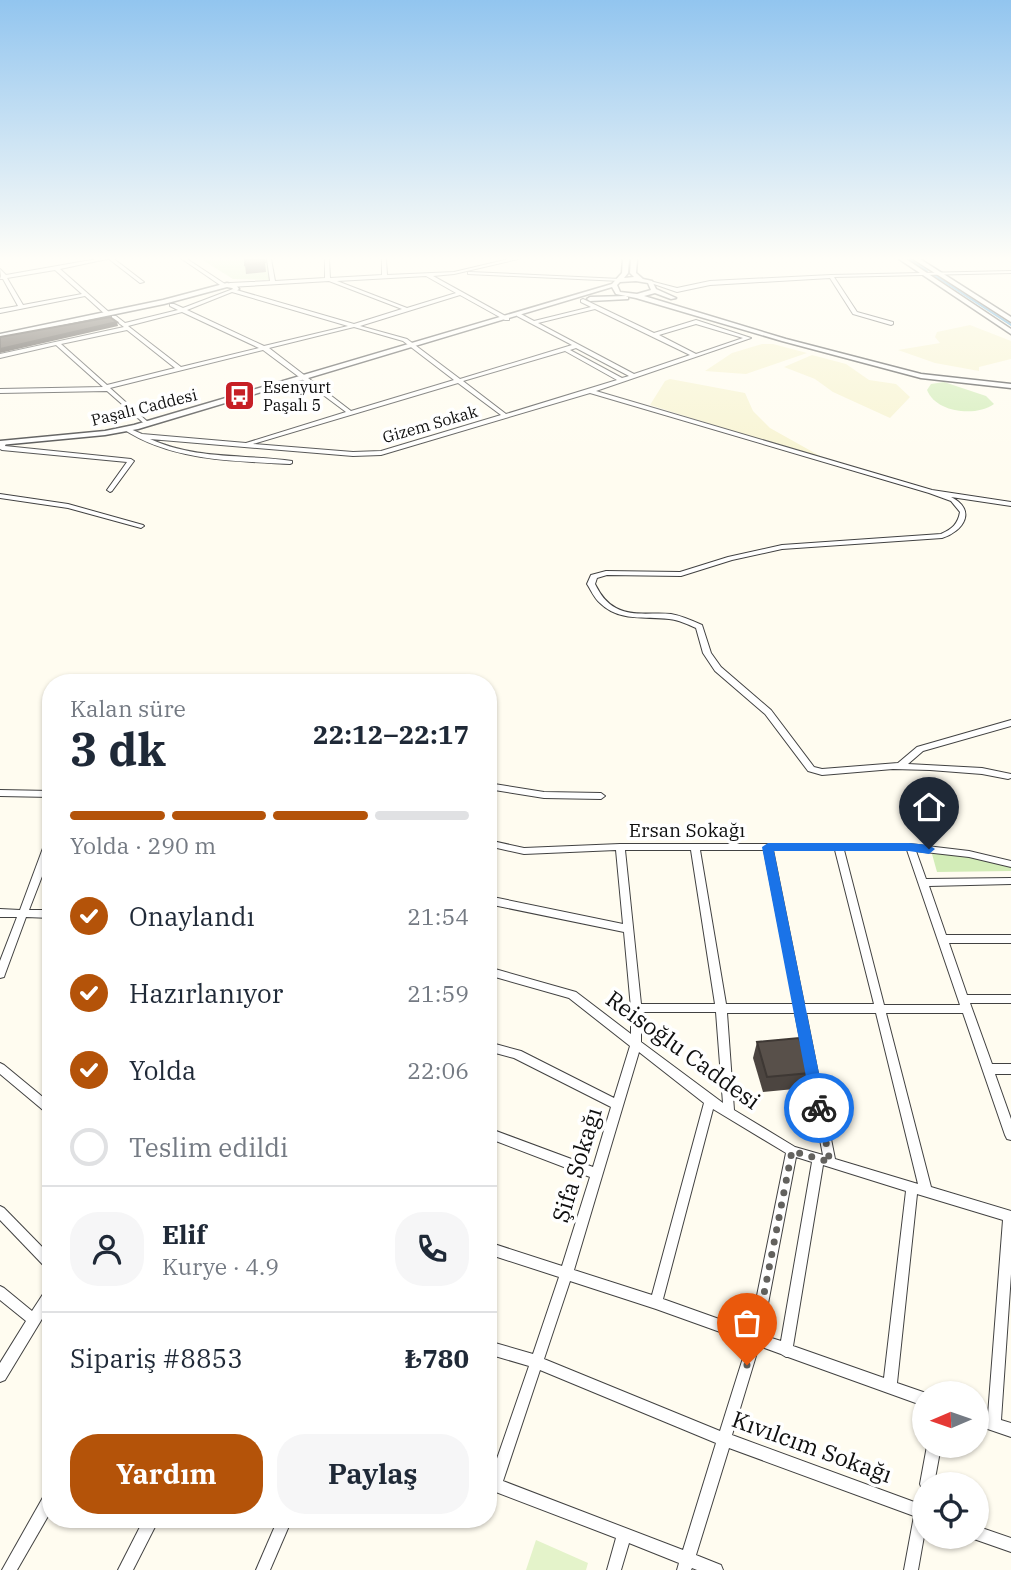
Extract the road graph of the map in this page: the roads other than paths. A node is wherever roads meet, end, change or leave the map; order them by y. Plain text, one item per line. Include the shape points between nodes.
1 (29, 332) edge
2 (102, 332) edge
3 (134, 332) edge
4 (230, 332) edge
5 (329, 332) edge
6 (376, 332) edge
7 (457, 332) edge
8 (550, 332) edge
9 (648, 332) edge
10 (663, 332) edge
11 (732, 332) edge
12 (759, 332) edge
13 (777, 332) edge
14 (654, 335) junction
15 (0, 338) edge
16 (58, 344) junction
17 (409, 345) junction
18 (576, 346) junction
19 (266, 349) junction
20 (565, 349) junction
21 (0, 356) edge
22 (693, 356) junction
23 (180, 369) junction
24 (634, 376) junction
25 (304, 377) junction
26 (622, 380) junction
27 (1011, 380) edge
28 (458, 382) junction
29 (1011, 386) edge
30 (107, 388) junction
31 (0, 391) edge
32 (589, 391) junction
33 (350, 413) junction
34 (505, 416) junction
35 (147, 424) junction
36 (126, 429) junction
37 (141, 436) junction
38 (242, 445) junction
39 (1, 446) edge
40 (290, 462) dead end
41 (110, 490) dead end
42 (931, 492) junction
43 (0, 496) edge
44 (987, 500) junction
45 (1011, 503) edge
46 (962, 510) junction
47 (141, 526) dead end
48 (1011, 723) edge
49 (900, 766) junction
50 (1008, 776) dead end
51 (497, 787) edge
52 (0, 793) edge
53 (42, 794) edge
54 (601, 796) dead end
55 (497, 845) edge
56 (620, 847) junction
57 (695, 847) junction
58 (768, 847) junction
59 (839, 847) junction
60 (909, 847) junction
61 (42, 863) edge
62 (1011, 864) edge
63 (1011, 881) edge
64 (922, 883) junction
65 (497, 902) edge
66 (0, 913) edge
67 (22, 914) junction
68 (42, 914) edge
69 (627, 929) junction
70 (942, 939) junction
71 (1011, 939) edge
72 (0, 974) edge
73 (497, 974) edge
74 (1011, 999) edge
75 (965, 1004) junction
76 (636, 1008) junction
77 (721, 1008) junction
78 (798, 1009) junction
79 (879, 1009) junction
80 (636, 1043) junction
81 (497, 1048) edge
82 (0, 1068) edge
83 (988, 1069) junction
84 (1011, 1069) edge
85 (710, 1101) junction
86 (42, 1103) edge
87 (617, 1105) junction
88 (729, 1113) junction
89 (1011, 1135) edge
90 (497, 1136) edge
91 (792, 1151) junction
92 (824, 1160) junction
93 (596, 1174) junction
94 (912, 1187) junction
95 (926, 1191) junction
96 (0, 1212) edge
97 (1010, 1216) edge
98 (497, 1251) edge
99 (42, 1256) edge
100 (566, 1275) junction
101 (0, 1292) edge
102 (656, 1303) junction
103 (42, 1307) edge
104 (34, 1320) junction
105 (755, 1340) junction
106 (497, 1351) edge
107 (786, 1351) junction
108 (536, 1362) junction
109 (0, 1375) edge
110 (890, 1387) junction
111 (912, 1395) edge
112 (989, 1422) edge
113 (994, 1424) junction
114 (1011, 1430) edge
115 (724, 1439) junction
116 (497, 1469) edge
117 (497, 1485) edge
118 (912, 1505) edge
119 (42, 1513) edge
120 (147, 1528) edge
121 (281, 1528) edge
122 (624, 1534) junction
123 (989, 1537) edge
124 (1011, 1545) edge
125 (915, 1549) edge
126 (685, 1564) edge
127 (9, 1570) edge
128 (125, 1570) edge
129 (263, 1570) edge
130 (614, 1570) edge
131 (716, 1570) edge
132 (911, 1570) edge

1 - 15 street
2 - 16 street
3 - 23 street
4 - 19 street
5 - 19 street
6 - 17 street
7 - 17 street, Paşalı Caddesi
8 - 18 street
9 - 14 street
10 - 14 street, Gizem Sokak
11 - 22 street, Gizem Sokak via 748,337
12 - 29 street via 922,376
13 - 27 street via 919,370
14 - 22 street
16 - 21 street
16 - 30 street
17 - 25 street, Paşalı Caddesi
17 - 28 street
18 - 20 street
18 - 24 street
19 - 23 street
19 - 25 street
20 - 26 street
20 - 28 street
22 - 24 street, Gizem Sokak
23 - 30 street
24 - 26 street, Gizem Sokak
25 - 33 street
25 - 35 street, Paşalı Caddesi
26 - 32 street, Gizem Sokak
28 - 33 street
28 - 34 street
30 - 31 street
30 - 35 street
32 - 34 street, Gizem Sokak
32 - 42 street
33 - 38 street
34 - 38 street, Gizem Sokak via 367,455
35 - 36 street, Paşalı Caddesi
36 - 37 street, Gizem Sokak
36 - 39 street, Paşalı Caddesi
37 - 38 street, Gizem Sokak
37 - 40 street via 161,447 210,456
39 - 41 street via 131,461
42 - 44 street
42 - 46 street via 953,500
43 - 47 street via 68,506
44 - 45 street
44 - 46 street
46 - 49 street via 959,525 942,536 782,547 681,573 606,573 591,580 595,593 610,610 687,620 699,627 707,653 718,668 768,712 811,768 822,772
48 - 49 street via 920,749
49 - 50 street
51 - 54 street via 544,795
52 - 53 street
55 - 56 street, Ersan Sokağı via 524,851
56 - 57 street, Ersan Sokağı
56 - 69 street, Şifa Sokağı
57 - 58 street, Ersan Sokağı
57 - 77 street
58 - 59 street, Ersan Sokağı
58 - 78 street
59 - 60 street, Ersan Sokağı
59 - 79 street
60 - 62 street, Ersan Sokağı
60 - 64 street
61 - 67 street
63 - 64 street
64 - 70 street
65 - 69 street
66 - 67 street
67 - 68 street
67 - 72 street
69 - 76 street, Şifa Sokağı
70 - 71 street
70 - 75 street
73 - 80 street, Reisoğlu Caddesi via 572,995
74 - 75 street
75 - 79 street
75 - 83 street
76 - 77 street
76 - 80 street, Şifa Sokağı
77 - 78 street
77 - 88 street
78 - 79 street
78 - 92 street
79 - 95 street
80 - 85 street, Reisoğlu Caddesi
80 - 87 street, Şifa Sokağı
81 - 87 street via 517,1054
82 - 86 street
83 - 84 street
83 - 89 street
85 - 88 street, Reisoğlu Caddesi
85 - 102 street
87 - 93 street, Şifa Sokağı
88 - 91 street, Reisoğlu Caddesi
90 - 93 street
91 - 92 street, Reisoğlu Caddesi
91 - 105 street
92 - 94 street, Reisoğlu Caddesi
92 - 107 street
93 - 100 street, Şifa Sokağı
94 - 95 street, Reisoğlu Caddesi
94 - 110 street
95 - 97 street, Reisoğlu Caddesi
96 - 99 street
97 - 113 street
98 - 100 street
100 - 102 street
100 - 108 street, Şifa Sokağı
101 - 104 street
102 - 105 street
103 - 104 street
104 - 109 street
105 - 107 street
105 - 115 street
106 - 108 street, Kıvılcım Sokağı
107 - 110 street
108 - 115 street, Kıvılcım Sokağı
108 - 116 street, Şifa Sokağı
110 - 111 street
112 - 113 street
113 - 114 street
115 - 118 street, Kıvılcım Sokağı
115 - 126 street
117 - 122 street
119 - 127 street
120 - 128 street
121 - 129 street
122 - 126 street
122 - 130 street
123 - 124 street
125 - 132 street
126 - 131 street

